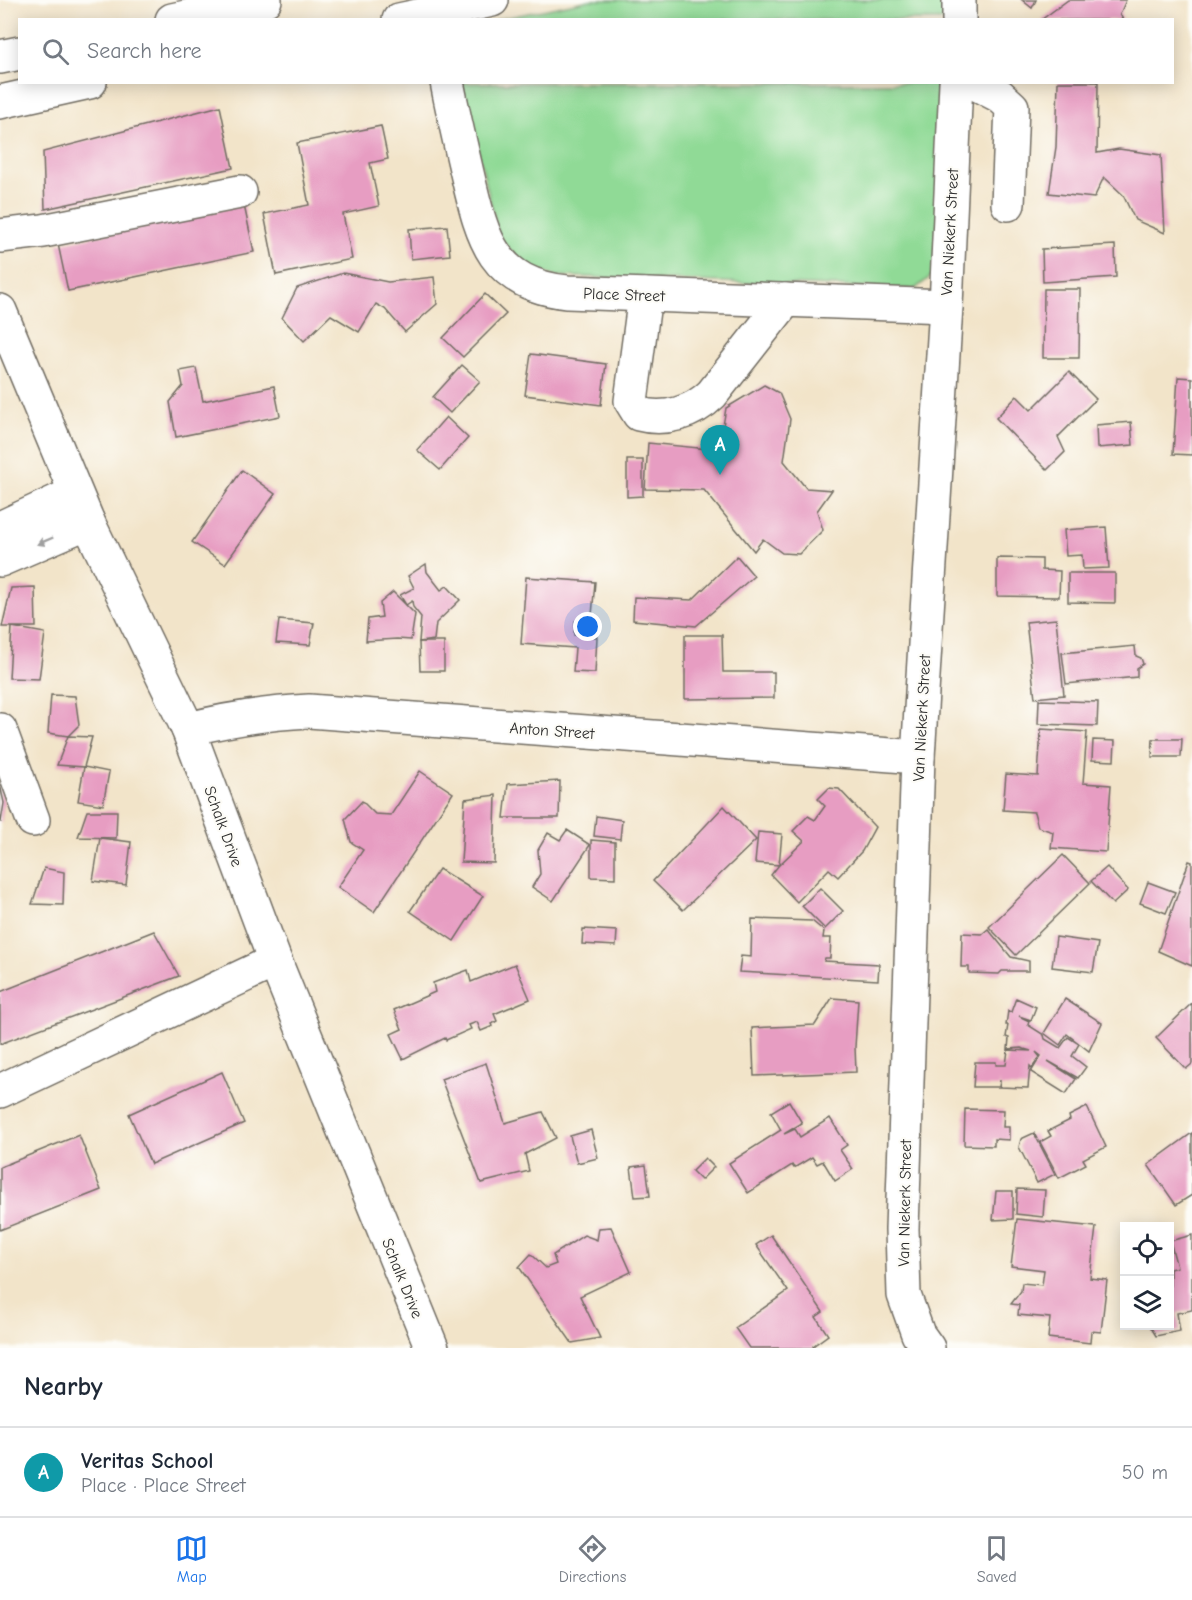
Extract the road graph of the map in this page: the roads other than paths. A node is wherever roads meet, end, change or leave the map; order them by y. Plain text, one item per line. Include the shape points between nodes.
1 (492, 0) edge
2 (959, 0) edge
3 (245, 6) edge
4 (431, 16) edge
5 (182, 18) edge
6 (415, 18) edge
7 (958, 18) edge
8 (18, 53) edge
9 (0, 57) edge
10 (81, 84) edge
11 (447, 84) edge
12 (956, 84) edge
13 (977, 84) edge
14 (0, 102) edge
15 (240, 192) dead end
16 (1008, 204) dead end
17 (0, 236) edge
18 (645, 295) junction
19 (786, 300) junction
20 (946, 306) junction
21 (0, 311) edge
22 (75, 493) junction
23 (88, 522) junction
24 (1, 549) edge
25 (188, 729) junction
26 (0, 730) edge
27 (918, 757) junction
28 (33, 820) dead end
29 (275, 961) junction
30 (0, 1091) edge
31 (432, 1348) edge
32 (927, 1348) edge

1 - 4 street
2 - 7 street
3 - 5 street
4 - 6 street
8 - 9 street
10 - 14 street
11 - 18 street, Place Street via 476,211 495,256 519,278 548,290
12 - 20 street, Van Niekerk Street
13 - 16 street via 1012,107
15 - 17 street via 44,231
18 - 19 street, Place Street
18 - 19 street via 631,401 639,414 651,417 689,412 701,405
19 - 20 street, Place Street
20 - 27 street, Van Niekerk Street
21 - 22 street, Schalk Drive
22 - 23 street, Schalk Drive
22 - 24 street
23 -> 24 street
23 - 25 street, Schalk Drive
25 - 27 street, Anton Street via 272,712 309,711
25 - 29 street, Schalk Drive
26 - 28 street
27 - 32 street, Van Niekerk Street via 902,1229 904,1295
29 - 30 street
29 - 31 street, Schalk Drive

